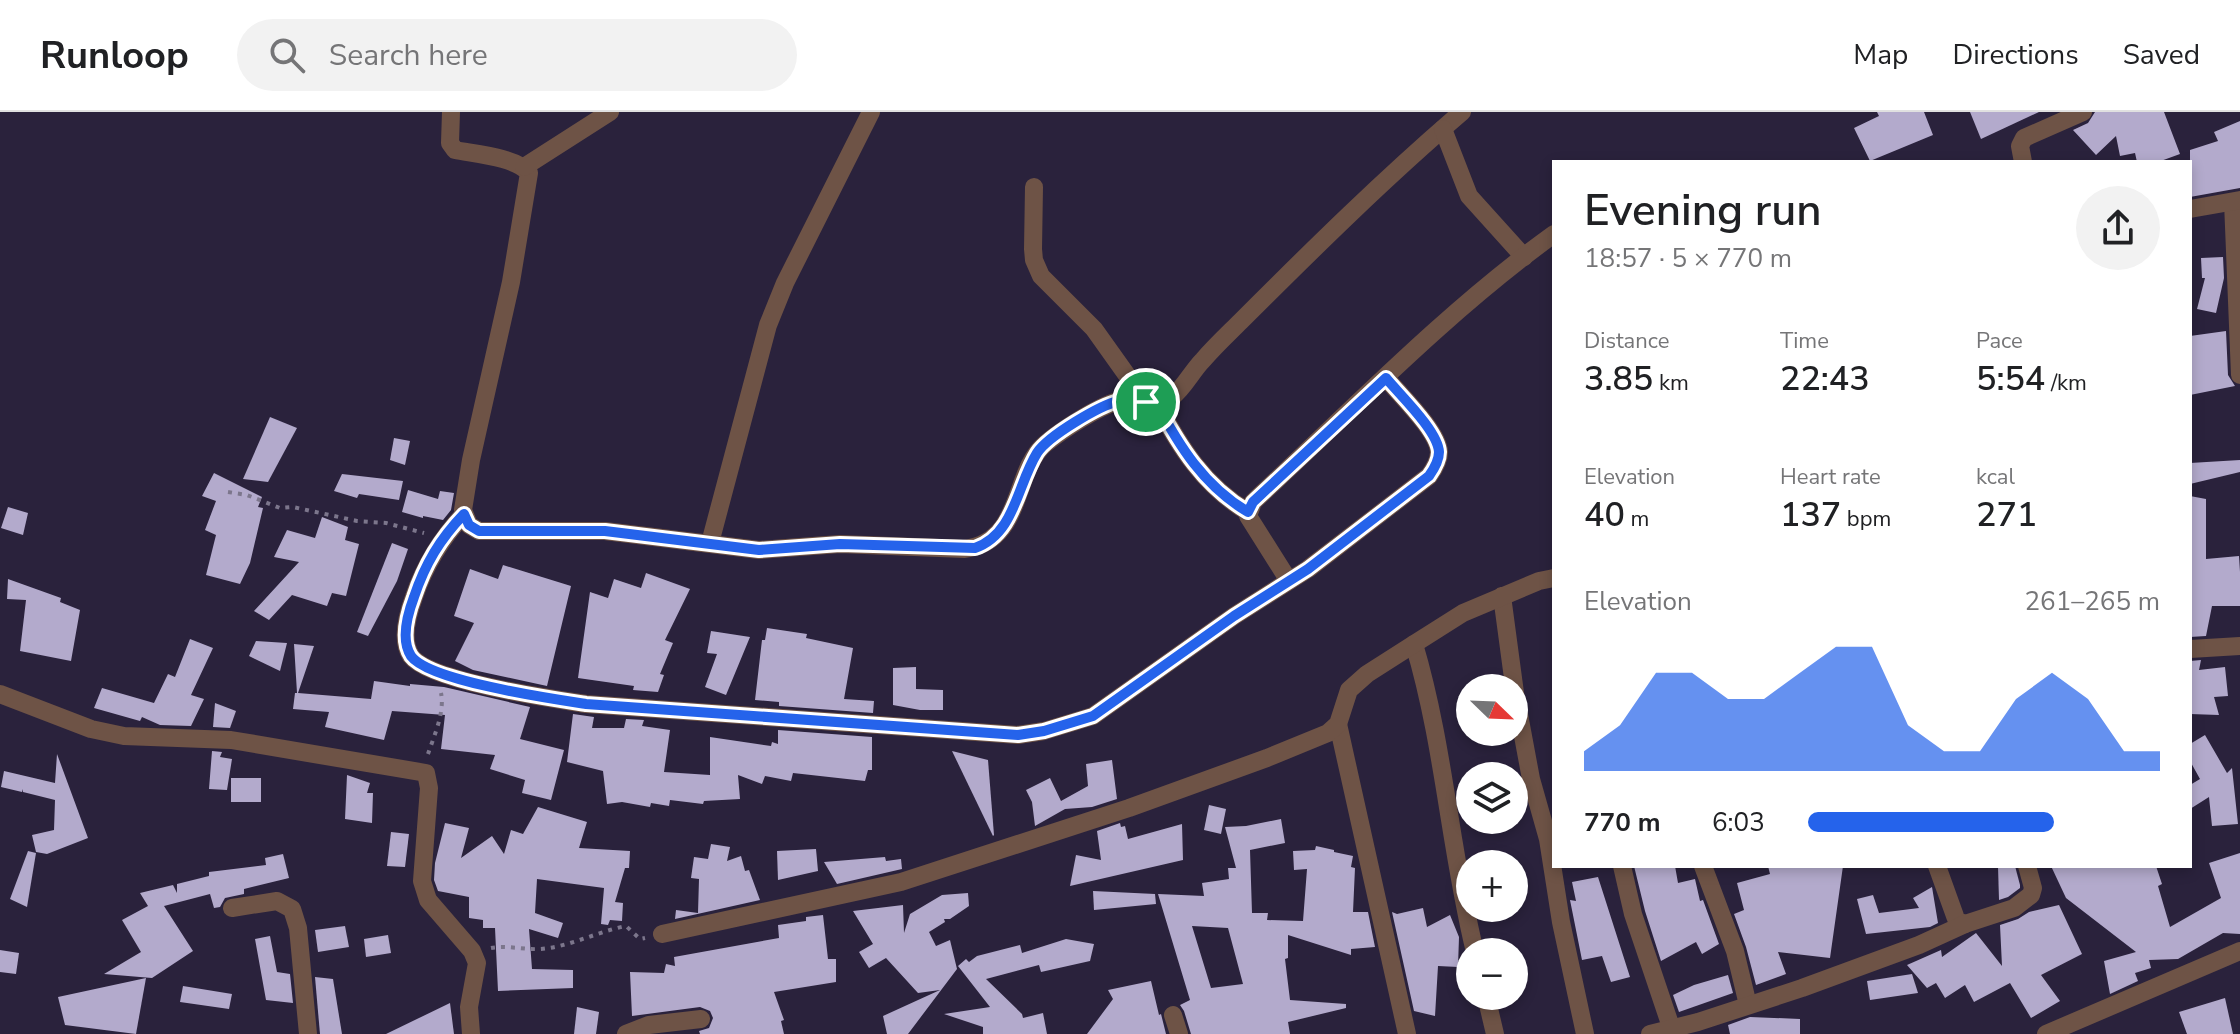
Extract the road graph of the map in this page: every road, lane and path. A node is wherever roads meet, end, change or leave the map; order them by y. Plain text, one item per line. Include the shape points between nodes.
1 (451, 112) edge
2 (610, 112) edge
3 (871, 112) edge
4 (1462, 112) edge
5 (2083, 112) edge
6 (1443, 129) junction
7 (2023, 160) edge
8 (524, 167) junction
9 (1034, 187) dead end
10 (2237, 201) edge
11 (2192, 209) edge
12 (1552, 236) edge
13 (1524, 257) junction
14 (2240, 375) edge
15 (1386, 378) junction
16 (1151, 402) junction
17 (228, 492) dead end
18 (1248, 512) junction
19 (464, 514) junction
20 (438, 543) junction
21 (710, 543) junction
22 (1552, 579) edge
23 (1289, 581) junction
24 (1502, 596) junction
25 (1414, 644) junction
26 (2240, 646) edge
27 (2192, 649) edge
28 (437, 683) dead end
29 (0, 694) edge
30 (1338, 724) junction
31 (423, 771) junction
32 (1552, 865) edge
33 (1553, 868) edge
34 (1623, 868) edge
35 (1704, 868) edge
36 (1938, 868) edge
37 (2028, 868) edge
38 (232, 908) dead end
39 (1965, 924) junction
40 (662, 934) joint
41 (1472, 938) edge
42 (472, 951) junction
43 (2240, 951) edge
44 (1748, 1005) junction
45 (1489, 1010) edge
46 (1173, 1015) dead end
47 (701, 1019) dead end
48 (1671, 1027) junction
49 (308, 1034) edge
50 (471, 1034) edge
51 (626, 1034) edge
52 (1179, 1034) edge
53 (1407, 1034) edge
54 (1495, 1034) edge
55 (1585, 1034) edge
56 (1650, 1034) edge
57 (2046, 1034) edge

1 - 8 street via 450,143 455,150
2 - 8 street
3 - 21 street via 768,325
4 - 6 street
5 - 7 street via 2024,138
6 - 13 street via 1469,196
6 - 16 street via 1312,250 1172,397
8 - 19 street via 529,173 511,282
9 - 16 street via 1033,249 1041,276 1094,329
10 - 11 street
10 - 14 street
12 - 13 street
13 - 15 street
15 - 18 street
15 - 23 street via 1434,438 1439,450 1435,468
16 - 18 street via 1199,472
16 - 21 street via 1121,400 1103,406 1044,445 1003,527 975,548 840,544 759,550
17 - 20 path via 280,508 386,523 427,534
18 - 23 street
19 - 20 street
19 - 21 street via 479,531 605,531
20 - 23 street via 419,580 406,637 412,657 451,676 586,704 1018,735 1093,716
22 - 24 street
24 - 25 street
24 - 32 street via 1531,779
25 - 30 street via 1349,690
25 - 41 street
26 - 27 street
28 - 31 path via 443,698
29 - 31 street via 111,734 231,740
30 - 40 street via 1267,758 1129,808 901,882
30 - 53 street
31 - 42 street via 429,788 425,892
33 - 55 street
34 - 48 street
35 - 44 street via 1735,951
36 - 39 street via 1957,921
37 - 39 street via 2033,888 2025,901
38 - 49 street via 277,901 292,909
39 - 44 street via 1870,964
40 - 42 path via 640,939 626,926 578,943
42 - 50 street via 477,963 469,1007
43 - 57 street
44 - 48 street
45 - 54 street
46 - 52 street
47 - 51 street via 649,1025
48 - 56 street

